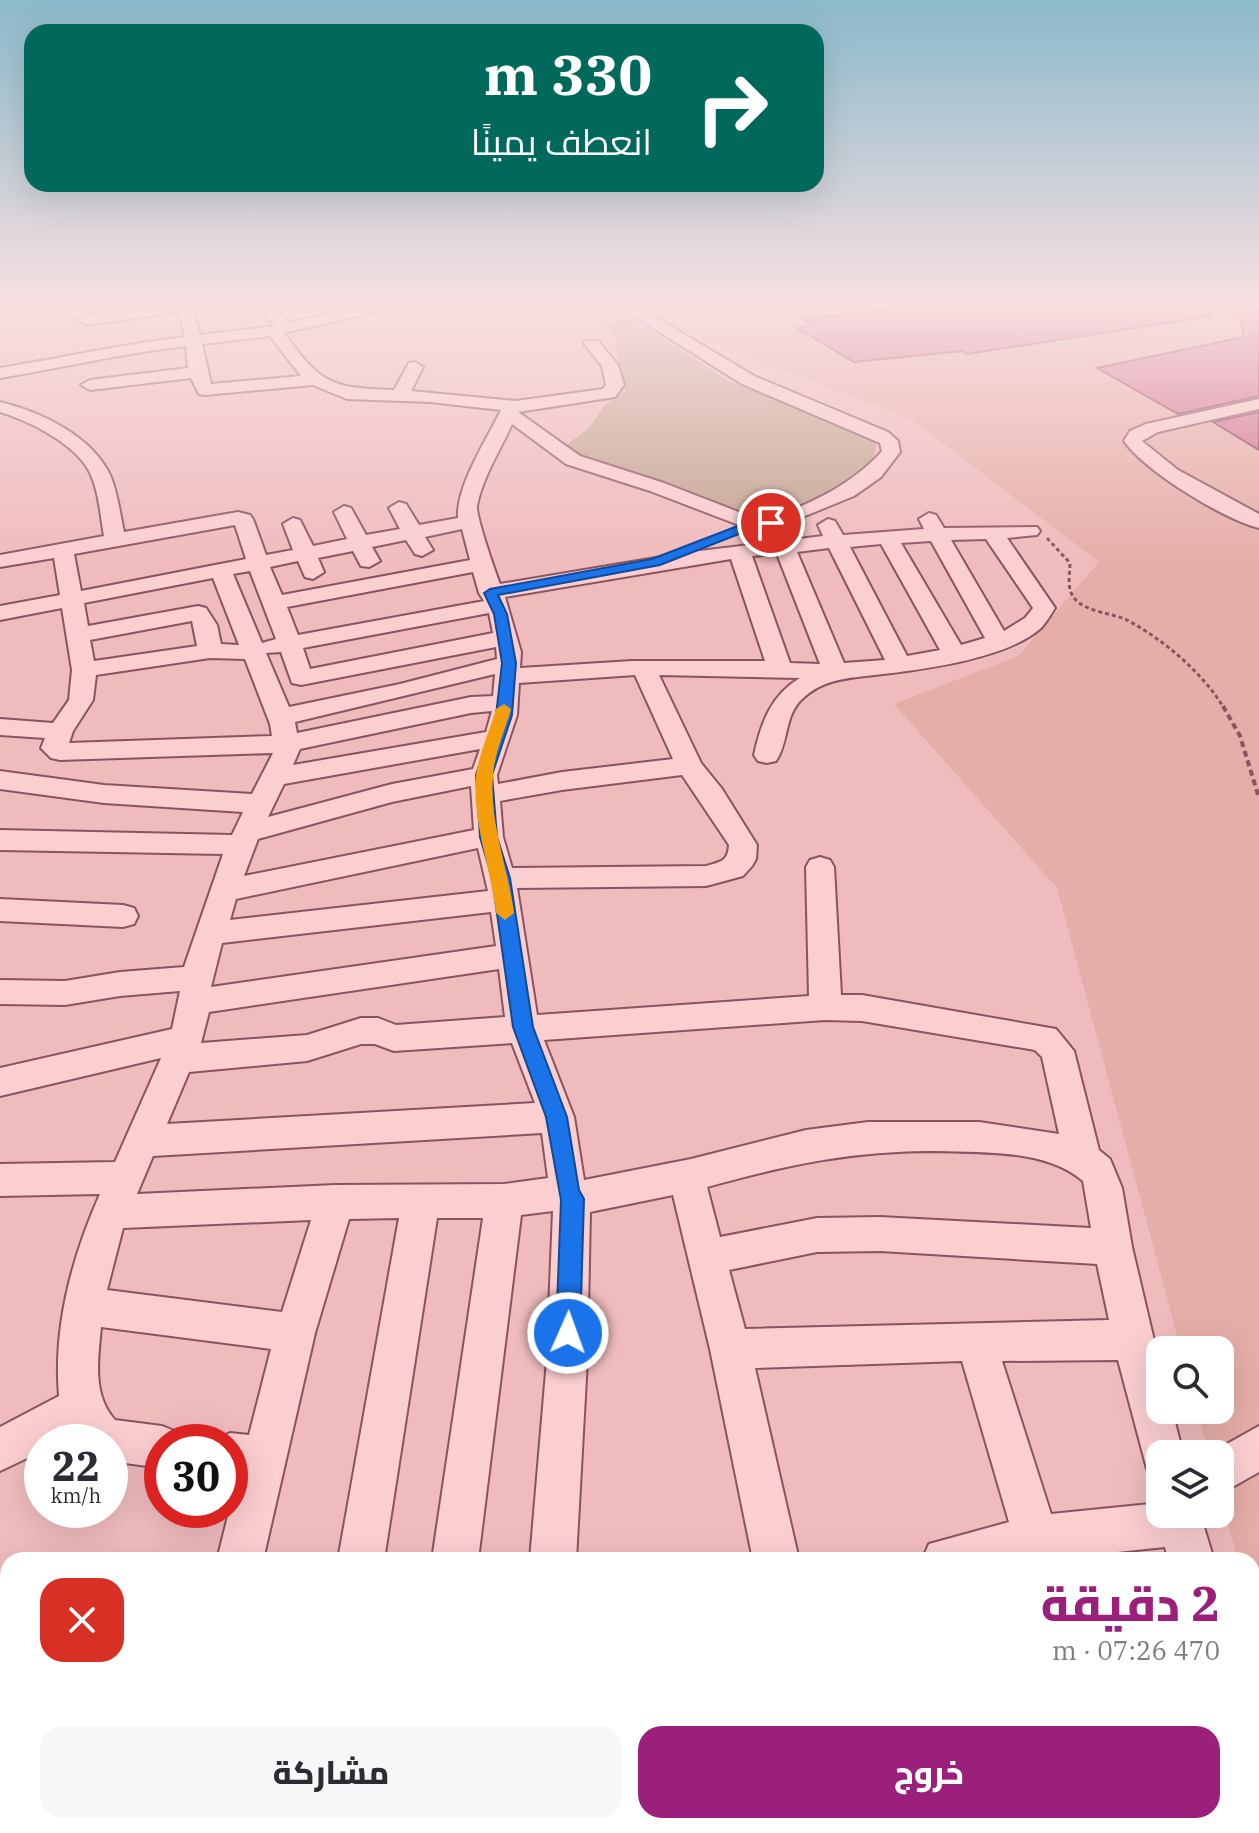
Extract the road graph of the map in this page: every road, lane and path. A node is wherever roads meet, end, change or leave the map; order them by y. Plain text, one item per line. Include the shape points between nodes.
1 (341, 392) edge
2 (402, 392) edge
3 (611, 392) edge
4 (775, 392) edge
5 (400, 396) junction
6 (1259, 404) edge
7 (0, 407) edge
8 (513, 410) junction
9 (817, 504) junction
10 (399, 508) dead end
11 (344, 512) dead end
12 (468, 522) junction
13 (1259, 522) edge
14 (293, 524) dead end
15 (752, 524) junction
16 (933, 524) junction
17 (181, 530) junction
18 (1030, 531) joint
19 (992, 532) junction
20 (414, 533) junction
21 (888, 538) junction
22 (115, 541) junction
23 (836, 543) junction
24 (360, 544) junction
25 (785, 547) junction
26 (63, 550) junction
27 (740, 553) junction
28 (305, 554) junction
29 (0, 561) edge
30 (655, 562) junction
31 (256, 564) junction
32 (434, 573) junction
33 (208, 574) junction
34 (382, 584) junction
35 (490, 587) junction
36 (325, 594) junction
37 (73, 599) junction
38 (275, 603) junction
39 (0, 613) edge
40 (396, 625) junction
41 (77, 635) junction
42 (344, 635) junction
43 (999, 642) junction
44 (290, 645) junction
45 (253, 650) junction
46 (210, 651) junction
47 (954, 654) junction
48 (900, 665) junction
49 (643, 668) junction
50 (780, 669) junction
51 (84, 670) junction
52 (506, 670) junction
53 (835, 671) junction
54 (0, 727) edge
55 (60, 731) junction
56 (285, 735) junction
57 (495, 738) junction
58 (767, 755) dead end
59 (689, 766) junction
60 (275, 777) junction
61 (0, 780) edge
62 (485, 785) junction
63 (1259, 798) edge
64 (250, 827) junction
65 (489, 837) junction
66 (0, 840) edge
67 (820, 867) dead end
68 (502, 889) junction
69 (224, 891) junction
70 (0, 910) edge
71 (123, 916) dead end
72 (213, 933) junction
73 (513, 955) junction
74 (195, 990) junction
75 (0, 992) edge
76 (825, 1007) junction
77 (523, 1027) junction
78 (182, 1049) junction
79 (0, 1082) edge
80 (557, 1117) junction
81 (142, 1141) junction
82 (1082, 1155) junction
83 (686, 1176) junction
84 (0, 1180) edge
85 (118, 1195) junction
86 (570, 1195) junction
87 (421, 1201) junction
88 (504, 1201) junction
89 (335, 1202) junction
90 (1113, 1247) junction
91 (707, 1257) junction
92 (85, 1306) junction
93 (295, 1333) junction
94 (1134, 1340) junction
95 (976, 1341) junction
96 (730, 1349) junction
97 (82, 1406) junction
98 (1159, 1440) edge
99 (144, 1444) edge
100 (1259, 1447) edge
101 (0, 1450) edge
102 (248, 1453) edge
103 (1234, 1463) edge
104 (242, 1528) edge
105 (1183, 1532) edge
106 (1036, 1538) junction
107 (241, 1552) edge
108 (362, 1552) edge
109 (456, 1552) edge
110 (554, 1552) edge
111 (774, 1552) edge
112 (978, 1552) edge

1 - 5 street
2 - 5 street
3 - 8 street
4 - 9 street via 889,441 891,452 874,473
5 - 8 street
6 - 13 street via 1152,428 1133,441 1158,464
7 - 22 street via 23,412 89,458 98,469
8 - 12 street via 474,486
8 - 15 street via 573,460
9 - 15 street via 771,523
9 - 23 street
10 - 20 street
11 - 24 street
12 - 20 street
12 - 35 street
14 - 28 street
15 - 30 street
16 - 19 street
16 - 21 street
16 - 43 street
17 - 22 street
17 - 31 street via 243,519
17 - 33 street
18 - 19 street
18 - 63 path via 1044,535 1067,558 1069,589 1076,601 1138,628 1210,690 1237,731
19 - 43 street via 1044,608 1032,624
20 - 24 street
20 - 32 street
21 - 23 street
21 - 47 street
22 - 26 street
23 - 25 street
23 - 48 street
24 - 28 street
24 - 34 street
25 - 27 street
25 - 53 street
26 - 29 street
26 - 37 street
27 - 30 street
27 - 50 street
28 - 31 street
28 - 36 street
30 - 35 street
31 - 33 street
31 - 38 street
32 - 34 street
32 - 35 street
33 - 37 street
33 - 45 street
34 - 36 street
34 - 40 street
35 - 40 street
35 - 52 street
36 - 38 street
36 - 42 street
37 - 39 street
37 - 41 street
38 - 44 street
40 - 42 street
41 - 46 street via 198,613 206,625
41 - 51 street
42 - 44 street
43 - 47 street
44 - 45 street
44 - 52 street via 306,680
45 - 46 street
45 - 56 street
46 - 51 street
47 - 48 street
48 - 53 street
49 - 50 street
49 - 52 street
49 - 59 street
50 - 53 street
51 - 55 street via 81,700
52 - 56 street via 402,691
52 - 56 street via 471,705
52 - 57 street via 504,715
53 - 58 street via 801,685 787,698
54 - 55 street
55 - 56 street via 54,748 60,752
56 - 60 street
57 - 60 street
57 - 62 street
59 - 62 street
59 - 68 street via 743,845 742,859 733,869 689,877
60 - 64 street
61 - 64 street via 104,794
62 - 64 street via 379,796
62 - 65 street
64 - 66 street
64 - 69 street
65 - 68 street
65 - 69 street
67 - 76 street
68 - 72 street
68 - 73 street
69 - 72 street
70 - 71 street
72 - 74 street
73 - 74 street
73 - 77 street
74 - 75 street via 120,984 65,993
74 - 78 street
76 - 77 street
76 - 82 street via 862,1008 1044,1038 1057,1051
77 - 78 street via 394,1038 361,1031 307,1048
77 - 80 street
78 - 79 street
78 - 81 street
80 - 81 street
80 - 86 street
81 - 85 street
82 - 83 street via 999,1138 849,1138 797,1146
82 - 90 street via 1101,1178
83 - 86 street
83 - 91 street
84 - 85 street
85 - 89 street
85 - 92 street
86 - 88 street
86 - 110 street via 567,1360
87 - 88 street
87 - 89 street
87 - 108 street
88 - 109 street
89 - 93 street
90 - 91 street via 817,1235
90 - 94 street
91 - 96 street
92 - 93 street
92 - 97 street via 78,1332
93 - 102 street
94 - 95 street
94 - 98 street
95 - 96 street
95 - 106 street
96 - 111 street
97 - 99 street via 100,1435
97 - 101 street
100 - 103 street
104 - 107 street
105 - 106 street
106 - 112 street

